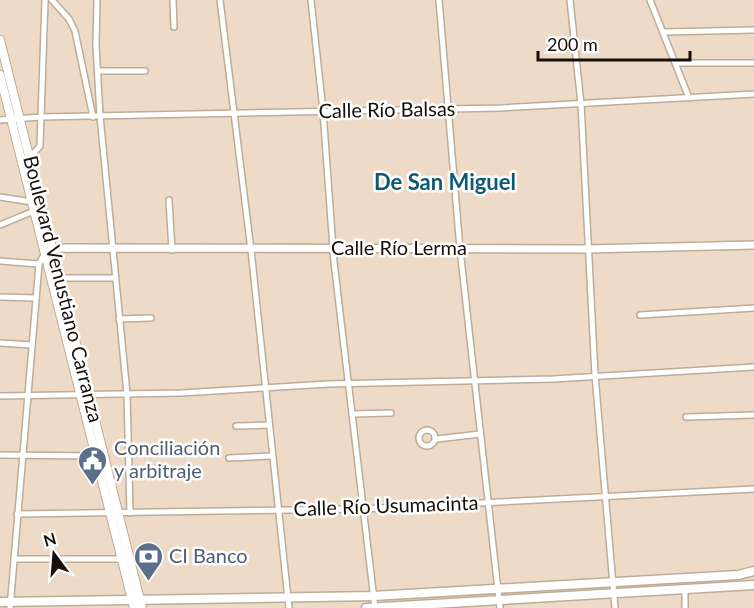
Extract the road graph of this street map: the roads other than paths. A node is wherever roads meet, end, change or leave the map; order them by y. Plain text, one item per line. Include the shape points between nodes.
1 (45, 0) edge
2 (52, 0) edge
3 (97, 0) edge
4 (173, 0) edge
5 (220, 0) edge
6 (311, 0) edge
7 (439, 0) edge
8 (570, 0) edge
9 (650, 0) edge
10 (174, 27) dead end
11 (754, 30) edge
12 (664, 32) junction
13 (0, 40) edge
14 (676, 63) junction
15 (754, 63) edge
16 (145, 71) dead end
17 (98, 72) junction
18 (0, 75) edge
19 (754, 94) edge
20 (689, 98) junction
21 (581, 104) junction
22 (448, 110) junction
23 (323, 111) junction
24 (234, 112) junction
25 (100, 116) junction
26 (41, 117) junction
27 (93, 117) junction
28 (16, 118) junction
29 (0, 120) edge
30 (30, 157) junction
31 (0, 197) edge
32 (169, 200) dead end
33 (32, 202) junction
34 (34, 212) junction
35 (0, 225) edge
36 (754, 245) edge
37 (332, 248) junction
38 (113, 249) junction
39 (459, 249) junction
40 (587, 249) junction
41 (172, 250) junction
42 (251, 250) junction
43 (49, 252) junction
44 (0, 261) edge
45 (39, 264) junction
46 (60, 278) junction
47 (116, 278) junction
48 (0, 297) edge
49 (36, 298) junction
50 (754, 308) edge
51 (640, 315) dead end
52 (151, 318) dead end
53 (119, 319) junction
54 (0, 343) edge
55 (32, 345) junction
56 (754, 367) edge
57 (595, 375) junction
58 (474, 380) junction
59 (348, 383) junction
60 (265, 388) junction
61 (127, 394) junction
62 (85, 395) junction
63 (0, 396) edge
64 (28, 396) junction
65 (391, 413) dead end
66 (352, 414) junction
67 (754, 416) edge
68 (686, 417) dead end
69 (269, 425) junction
70 (236, 426) dead end
71 (480, 434) junction
72 (437, 439) dead end
73 (0, 455) edge
74 (22, 455) junction
75 (95, 456) junction
76 (272, 456) junction
77 (229, 458) dead end
78 (754, 489) edge
79 (605, 495) junction
80 (488, 502) junction
81 (364, 509) junction
82 (279, 511) junction
83 (110, 513) junction
84 (119, 513) junction
85 (130, 513) junction
86 (17, 514) junction
87 (14, 559) junction
88 (122, 560) junction
89 (754, 572) edge
90 (613, 582) junction
91 (754, 585) edge
92 (685, 588) junction
93 (498, 589) junction
94 (614, 592) junction
95 (373, 596) junction
96 (288, 597) junction
97 (0, 602) edge
98 (137, 604) edge
99 (499, 604) edge
100 (10, 605) edge
101 (289, 608) edge
102 (366, 608) edge
103 (375, 608) edge
104 (615, 608) edge
105 (685, 608) edge

1 - 26 street
2 - 27 street via 75,31
3 - 17 street
4 - 10 street
5 - 24 street
6 - 23 street
7 - 22 street
8 - 21 street
9 - 12 street
11 - 12 street
12 - 14 street
13 - 28 main road, Boulevard Venustiano Carranza
14 - 15 street
14 - 20 street
16 - 17 street
17 - 25 street
18 - 28 main road, Boulevard Venustiano Carranza
19 - 20 street, Calle Río Balsas
20 - 21 street, Calle Río Balsas
21 - 22 street, Calle Río Balsas
21 - 40 street
22 - 23 street, Calle Río Balsas
22 - 39 street
23 - 24 street, Calle Río Balsas
23 - 37 street
24 - 25 street, Calle Río Balsas
24 - 42 street
25 - 27 street, Calle Río Balsas
25 - 38 street
26 - 27 street, Calle Río Balsas
26 - 28 street, Calle Río Balsas
26 - 30 street via 39,146
28 - 29 street, Calle Río Balsas
28 - 30 main road, Boulevard Venustiano Carranza
28 - 33 main road, Boulevard Venustiano Carranza
30 - 43 main road, Boulevard Venustiano Carranza
31 - 33 street
32 - 41 street
33 - 34 main road, Boulevard Venustiano Carranza
34 - 35 street
34 - 43 main road, Boulevard Venustiano Carranza
36 - 40 street, Calle Río Lerma
37 - 39 street, Calle Río Lerma
37 - 42 street, Calle Río Lerma
37 - 59 street
38 - 41 street, Calle Río Lerma
38 - 43 street, Calle Río Lerma
38 - 47 street
39 - 40 street, Calle Río Lerma
39 - 58 street
40 - 57 street
41 - 42 street, Calle Río Lerma
42 - 60 street
43 - 45 street
43 - 46 main road, Boulevard Venustiano Carranza
43 - 62 main road, Boulevard Venustiano Carranza
44 - 45 street
45 - 49 street
46 - 47 street
46 - 62 main road, Boulevard Venustiano Carranza
47 - 53 street
48 - 49 street
49 - 55 street
50 - 51 street
52 - 53 street
53 - 61 street
54 - 55 street
55 - 64 street
56 - 57 street
57 - 58 street
57 - 79 street
58 - 59 street
58 - 71 street
59 - 60 street
59 - 66 street
60 - 61 street
60 - 69 street
61 - 62 street
61 - 85 street
62 - 64 street
62 - 75 main road, Boulevard Venustiano Carranza
62 - 84 main road, Boulevard Venustiano Carranza
63 - 64 street
64 - 74 street
65 - 66 street
66 - 81 street
67 - 68 street
69 - 70 street
69 - 76 street
71 - 72 street
71 - 80 street
73 - 74 street
74 - 75 street
74 - 86 street
75 - 83 main road, Boulevard Venustiano Carranza
76 - 77 street
76 - 82 street
78 - 79 street, Calle Río Usumacinta
79 - 80 street, Calle Río Usumacinta
79 - 90 street
80 - 81 street, Calle Río Usumacinta
80 - 93 street
81 - 82 street, Calle Río Usumacinta
81 - 95 street
82 - 85 street, Calle Río Usumacinta
82 - 96 street
83 - 84 street, Calle Río Usumacinta
83 - 86 street, Calle Río Usumacinta
83 - 88 main road, Boulevard Venustiano Carranza
84 - 85 street, Calle Río Usumacinta
84 - 98 main road, Boulevard Venustiano Carranza
86 - 87 street
87 - 88 street
87 - 100 street
88 - 98 main road, Boulevard Venustiano Carranza
89 - 90 main road
90 - 93 main road
90 - 94 street
91 - 92 main road
92 - 94 main road
92 - 105 street
93 - 95 main road
93 - 99 street
94 - 99 main road
94 - 104 street
95 - 96 main road
95 - 103 street
96 - 98 main road
96 - 101 street
97 - 100 main road
98 - 100 main road
99 - 103 main road
102 - 103 main road

